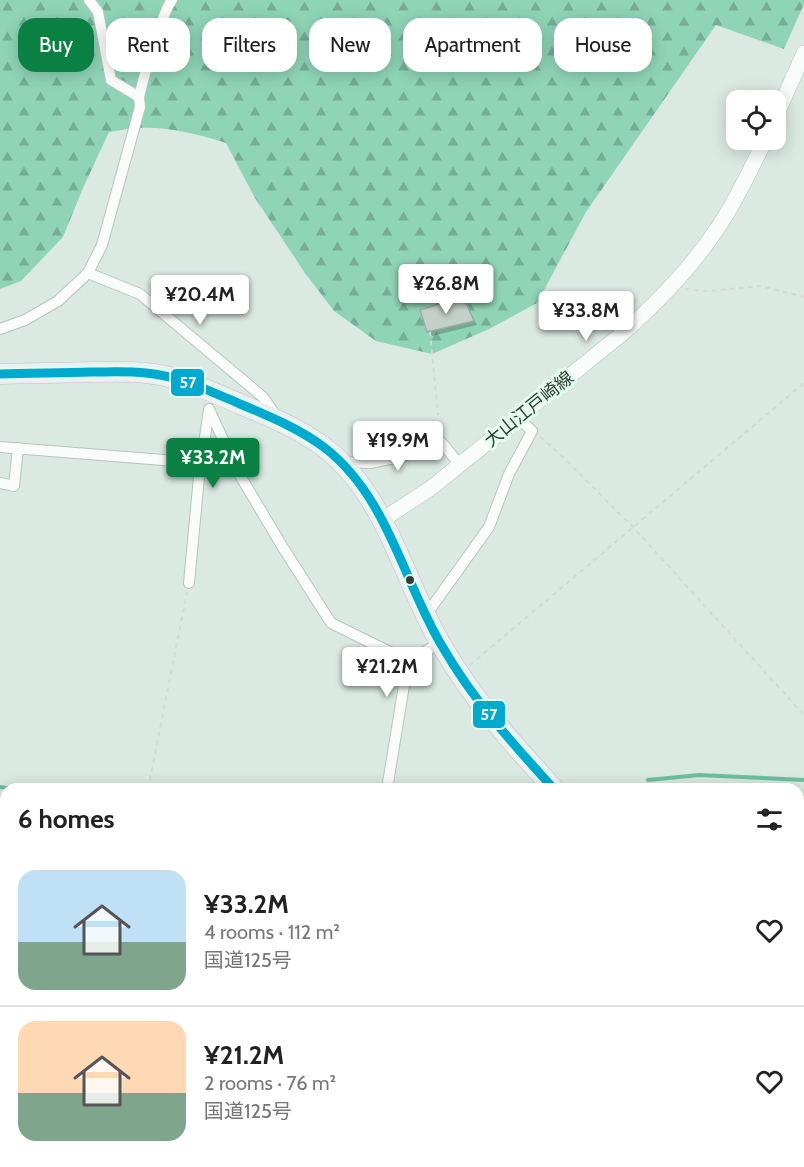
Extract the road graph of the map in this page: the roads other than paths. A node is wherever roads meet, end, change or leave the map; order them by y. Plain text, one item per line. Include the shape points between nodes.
1 (89, 0) edge
2 (172, 0) edge
3 (804, 53) edge
4 (786, 94) edge
5 (139, 97) junction
6 (760, 150) edge
7 (88, 273) junction
8 (0, 329) edge
9 (0, 374) edge
10 (211, 400) junction
11 (518, 418) junction
12 (279, 421) junction
13 (0, 447) edge
14 (18, 448) junction
15 (340, 462) junction
16 (201, 463) junction
17 (460, 465) junction
18 (0, 483) edge
19 (382, 519) junction
20 (189, 583) road end
21 (426, 615) junction
22 (440, 644) junction
23 (408, 661) junction
24 (388, 783) edge
25 (549, 783) edge

1 - 5 street via 98,12 111,80
2 - 5 street
3 - 4 main road
5 - 7 street via 140,108 102,245
6 - 11 main road, 大山江戸崎線 via 719,226 670,288 623,333
7 - 8 street via 58,301
7 - 12 street via 140,294 263,397
9 - 10 highway via 146,373 171,378
10 - 12 highway
10 - 16 street
10 - 23 street via 238,472 331,623
11 - 17 main road, 大山江戸崎線
11 - 21 street via 532,431 509,474 489,527
12 - 15 highway via 306,435
13 - 14 street
14 - 16 street
14 - 18 street via 14,486
15 - 17 street via 370,463 442,443
15 - 19 highway
16 - 20 street
17 - 19 main road, 大山江戸崎線
19 - 21 highway
21 - 22 highway
22 - 23 street
22 - 25 highway via 488,715
23 - 24 street

